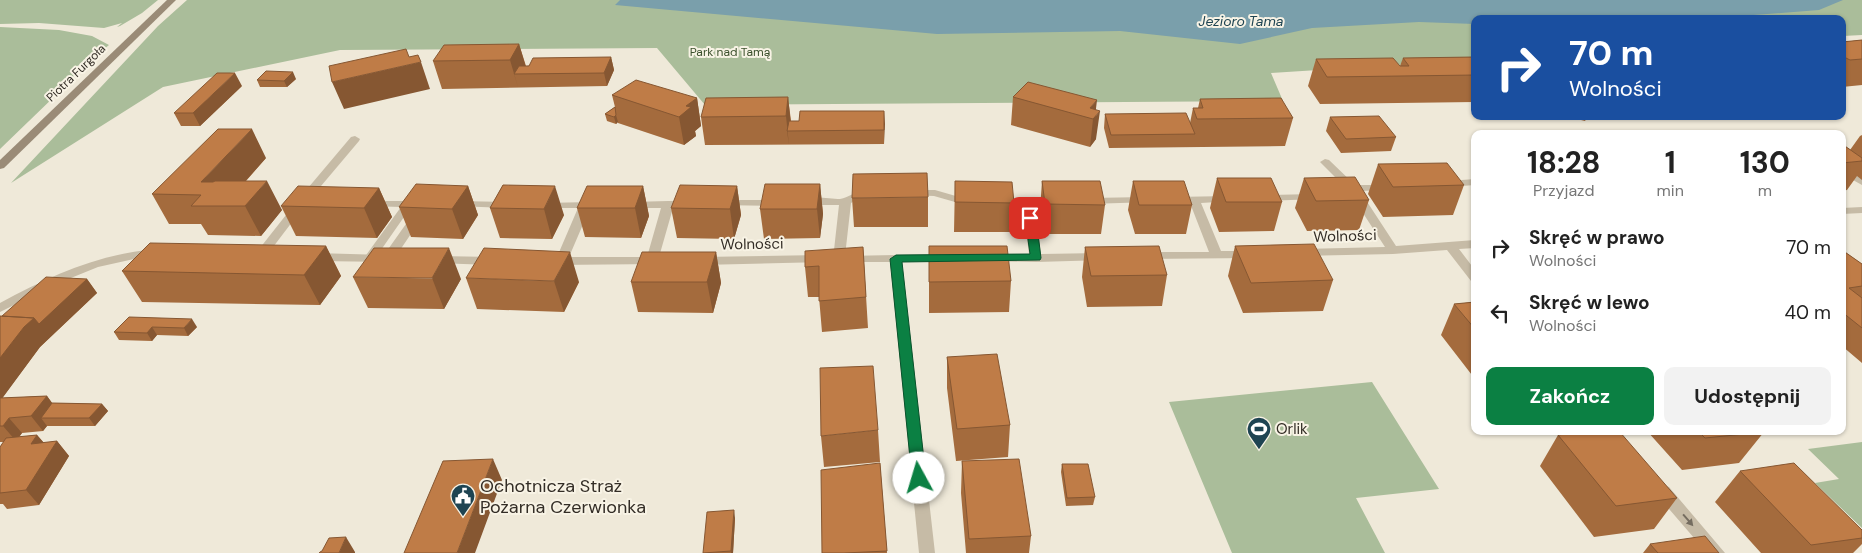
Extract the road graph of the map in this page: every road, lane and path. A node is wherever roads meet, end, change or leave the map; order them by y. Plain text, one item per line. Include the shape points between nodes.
1 (172, 0) edge
2 (355, 139) dead end
3 (1325, 162) dead end
4 (0, 166) edge
5 (1846, 172) edge
6 (1471, 182) edge
7 (1862, 182) edge
8 (1441, 184) edge
9 (1401, 186) edge
10 (878, 194) edge
11 (897, 194) edge
12 (1352, 194) junction
13 (1327, 197) edge
14 (1194, 200) junction
15 (845, 202) junction
16 (1028, 202) junction
17 (359, 204) edge
18 (426, 204) edge
19 (445, 204) edge
20 (668, 204) junction
21 (604, 205) edge
22 (622, 205) edge
23 (585, 206) junction
24 (1862, 210) edge
25 (1846, 211) edge
26 (1471, 244) edge
27 (1450, 246) junction
28 (1393, 250) junction
29 (169, 253) edge
30 (1263, 254) edge
31 (1291, 254) edge
32 (1216, 255) junction
33 (280, 256) edge
34 (300, 256) edge
35 (1130, 256) edge
36 (1112, 257) edge
37 (370, 258) junction
38 (956, 258) edge
39 (976, 258) edge
40 (1036, 258) junction
41 (388, 259) junction
42 (406, 259) edge
43 (425, 259) edge
44 (839, 259) junction
45 (896, 259) junction
46 (501, 261) edge
47 (541, 261) edge
48 (560, 261) junction
49 (691, 261) edge
50 (1471, 273) edge
51 (0, 308) edge
52 (1654, 481) edge
53 (927, 553) edge
54 (1717, 553) edge

1 - 4 main road, Piotra Furgoła
2 - 33 street via 306,203 255,255
3 - 12 street
5 - 7 street
6 - 8 street
9 - 12 street
10 - 15 street via 858,194
11 - 16 street via 935,193 967,203
12 - 28 street
13 - 14 street
14 - 16 street
14 - 32 street
15 - 20 street
15 - 44 street
16 - 40 street
17 - 37 lane via 408,204
18 - 41 street
19 - 23 street
20 - 22 street
20 - 48 street via 657,261
21 - 23 street
23 - 48 street
24 - 25 street
26 - 27 street, Wolności
27 - 28 street, Wolności
27 - 50 street
28 - 31 street, Wolności
29 - 51 street via 130,255 92,263 63,274
30 - 32 street
32 - 35 street
34 - 37 street
36 - 40 street
37 - 41 street
38 - 45 street, Wolności
39 - 40 street
41 - 42 street
43 - 46 street
44 - 45 street, Wolności
44 - 49 street, Wolności
45 - 53 street
47 - 48 street
52 -> 54 street

